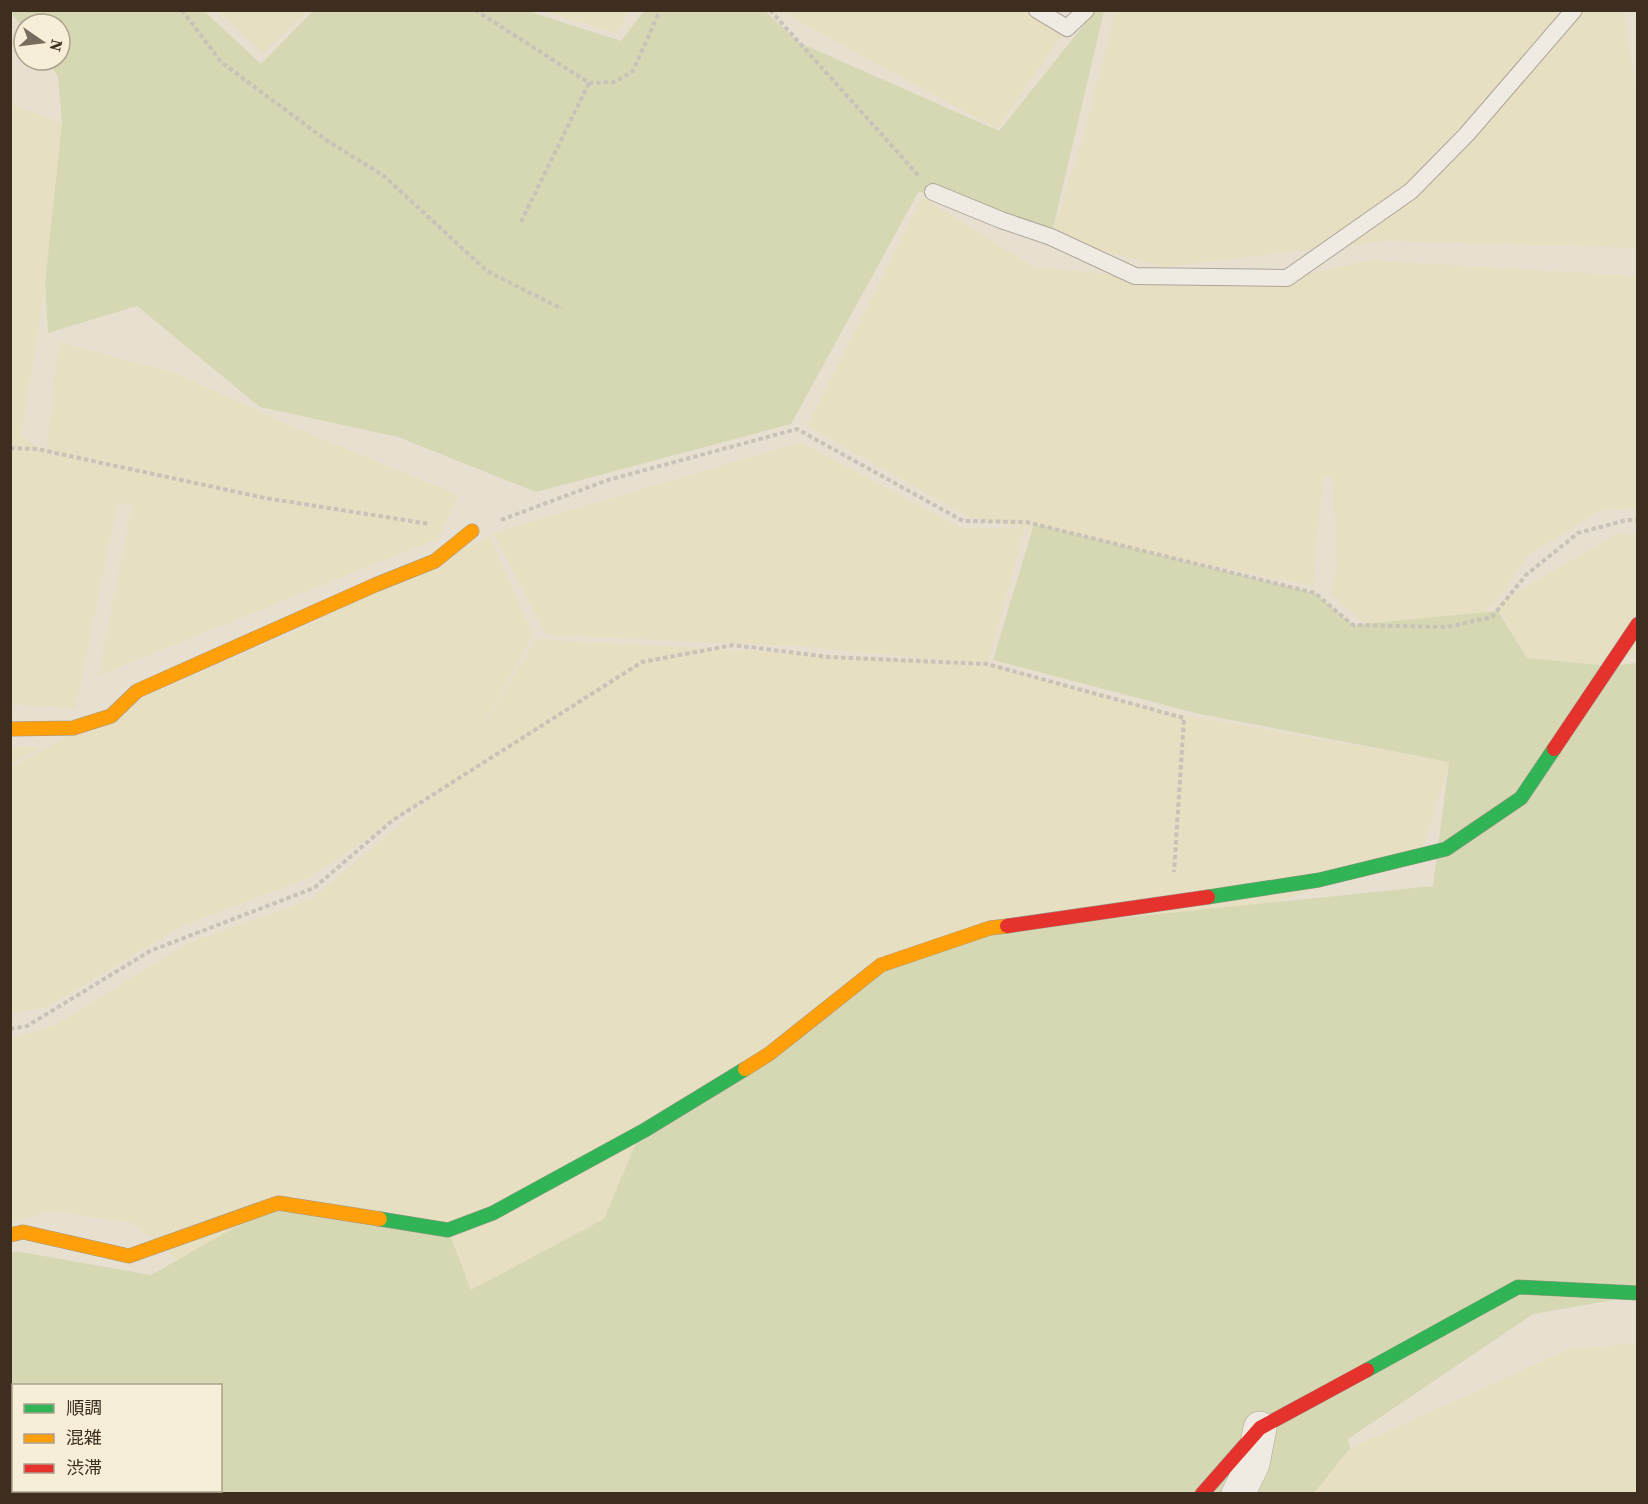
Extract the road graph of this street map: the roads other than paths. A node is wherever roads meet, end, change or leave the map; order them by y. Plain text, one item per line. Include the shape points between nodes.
1 (1037, 10) edge
2 (1086, 10) edge
3 (1574, 10) edge
4 (933, 192) road end
5 (472, 531) road end
6 (1638, 624) edge
7 (10, 729) edge
8 (10, 1235) edge
9 (1638, 1293) edge
10 (1260, 1428) junction
11 (1202, 1494) edge
12 (1238, 1494) edge

1 - 2 lane via 1067,28
3 - 4 lane via 1467,134 1412,190 1287,278 1135,276 1051,237
5 - 7 street via 435,561 137,691 111,716 73,728
6 - 8 street via 1521,798 1446,849 1319,880 990,928 880,965 769,1054 645,1130 493,1213 448,1230 278,1203 129,1256 23,1232
9 - 10 street via 1518,1287
10 - 11 street
10 - 12 street via 1253,1464

